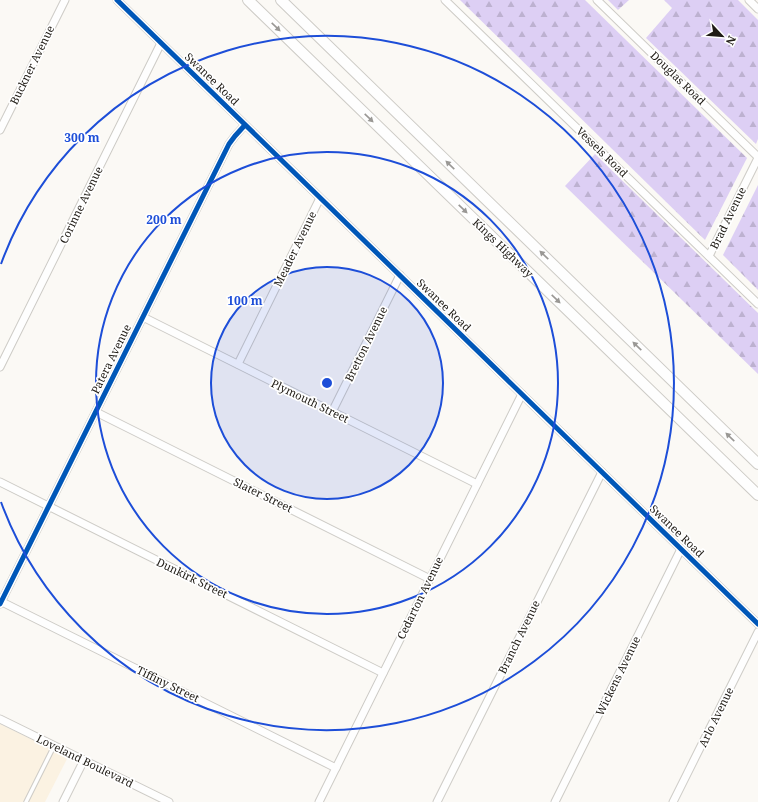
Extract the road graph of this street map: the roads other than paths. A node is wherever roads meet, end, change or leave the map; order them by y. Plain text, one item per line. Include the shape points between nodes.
1 (65, 0) edge
2 (117, 0) edge
3 (248, 0) edge
4 (281, 0) edge
5 (446, 0) edge
6 (597, 0) edge
7 (749, 0) edge
8 (758, 9) edge
9 (161, 43) junction
10 (245, 125) junction
11 (0, 130) edge
12 (758, 157) edge
13 (320, 198) junction
14 (709, 256) junction
15 (400, 275) junction
16 (758, 304) edge
17 (143, 317) junction
18 (238, 364) junction
19 (0, 367) edge
20 (522, 394) junction
21 (96, 412) junction
22 (332, 412) junction
23 (758, 464) edge
24 (602, 472) junction
25 (0, 482) edge
26 (477, 484) junction
27 (758, 495) edge
28 (49, 507) junction
29 (681, 549) junction
30 (430, 579) junction
31 (0, 602) edge
32 (758, 624) edge
33 (758, 632) edge
34 (383, 673) junction
35 (0, 719) edge
36 (54, 746) junction
37 (84, 760) junction
38 (336, 768) junction
39 (26, 802) edge
40 (63, 802) edge
41 (169, 802) edge
42 (319, 802) edge
43 (437, 802) edge
44 (555, 802) edge
45 (673, 802) edge

1 - 11 street, Buckner Avenue
2 - 9 street, Swanee Road
3 -> 27 main road, Kings Highway
23 -> 4 main road, Kings Highway
5 - 14 street, Vessels Road
6 - 12 street, Douglas Road
7 - 8 street
9 - 10 street, Swanee Road
9 - 19 street, Corinne Avenue
10 - 13 street, Swanee Road
10 - 17 street, Patera Avenue via 229,144
12 - 14 street, Brad Avenue
13 - 15 street, Swanee Road
13 - 18 street, Meader Avenue
14 - 16 street, Vessels Road
15 - 20 street, Swanee Road
15 - 22 street, Bretton Avenue
17 - 18 street, Plymouth Street
17 - 21 street, Patera Avenue
18 - 22 street, Plymouth Street
20 - 24 street, Swanee Road
20 - 26 street, Cedarton Avenue
21 - 28 street, Patera Avenue
21 - 30 street, Slater Street
22 - 26 street, Plymouth Street
24 - 29 street, Swanee Road
24 - 43 street, Branch Avenue
25 - 28 street, Dunkirk Street
26 - 30 street, Cedarton Avenue
28 - 31 street, Patera Avenue
28 - 34 street, Dunkirk Street
29 - 32 street, Swanee Road
29 - 44 street, Wickens Avenue
30 - 34 street, Cedarton Avenue
31 - 38 street, Tiffiny Street
33 - 45 street, Arlo Avenue
34 - 38 street, Cedarton Avenue
35 - 36 street, Loveland Boulevard
36 - 37 street, Loveland Boulevard
36 - 39 lane
37 - 40 street
37 - 41 street, Loveland Boulevard
38 - 42 street, Cedarton Avenue

